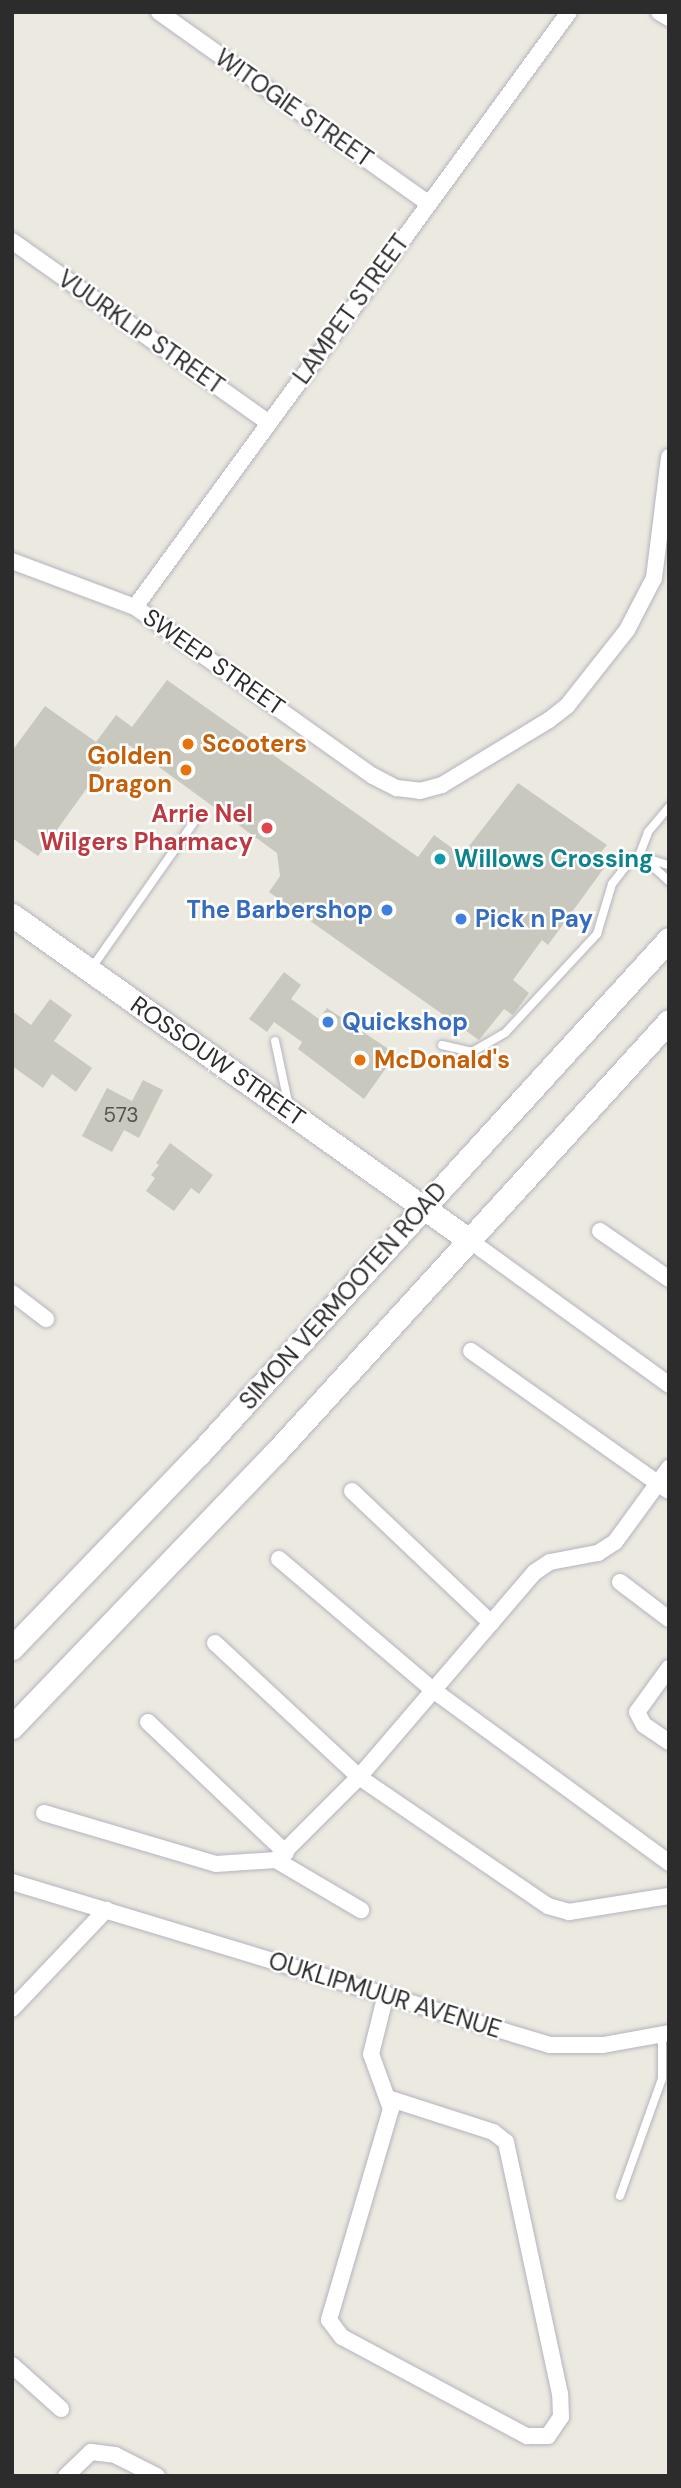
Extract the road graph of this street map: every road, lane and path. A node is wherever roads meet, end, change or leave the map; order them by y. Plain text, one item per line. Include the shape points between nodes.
1 (159, 12) edge
2 (569, 12) edge
3 (659, 12) edge
4 (669, 18) edge
5 (428, 203) junction
6 (12, 241) edge
7 (269, 423) junction
8 (669, 457) edge
9 (12, 561) edge
10 (135, 607) junction
11 (669, 807) edge
12 (194, 822) dead end
13 (641, 857) junction
14 (669, 865) edge
15 (669, 881) edge
16 (12, 915) edge
17 (669, 939) edge
18 (90, 970) junction
19 (669, 1021) edge
20 (275, 1041) dead end
21 (442, 1045) dead end
22 (290, 1112) junction
23 (424, 1207) junction
24 (600, 1231) dead end
25 (469, 1240) junction
26 (669, 1279) edge
27 (12, 1293) edge
28 (46, 1319) dead end
29 (471, 1351) dead end
30 (669, 1385) edge
31 (669, 1468) edge
32 (664, 1487) edge
33 (352, 1491) dead end
34 (279, 1559) dead end
35 (620, 1582) dead end
36 (669, 1619) edge
37 (491, 1623) junction
38 (215, 1643) dead end
39 (12, 1648) edge
40 (669, 1668) edge
41 (433, 1690) junction
42 (148, 1722) dead end
43 (12, 1727) edge
44 (669, 1742) edge
45 (359, 1777) junction
46 (44, 1813) dead end
47 (281, 1856) junction
48 (669, 1863) edge
49 (12, 1882) edge
50 (669, 1896) edge
51 (106, 1910) junction
52 (361, 1910) dead end
53 (386, 1994) junction
54 (12, 2009) edge
55 (665, 2034) edge
56 (391, 2099) junction
57 (620, 2196) dead end
58 (12, 2365) edge
59 (61, 2409) dead end
60 (66, 2476) edge
61 (157, 2476) edge

1 - 5 street, WITOGIE STREET
2 - 5 street, LAMPET STREET
3 - 4 street
5 - 7 street, LAMPET STREET
6 - 7 street, VUURKLIP STREET
7 - 10 street, LAMPET STREET
8 - 10 street, SWEEP STREET via 654,578 627,630 567,706 442,785 420,791 397,789 373,776
9 - 10 street, SWEEP STREET
11 - 13 lane via 648,832
12 - 18 lane
13 - 14 lane
13 - 15 lane
13 - 21 lane via 612,884 597,934 532,1008 489,1045 472,1052
16 - 18 main road, ROSSOUW STREET
17 - 23 main road, SIMON VERMOOTEN ROAD
18 - 22 main road, ROSSOUW STREET
19 - 25 main road
20 - 22 lane
22 - 23 main road, ROSSOUW STREET
23 - 25 main road, ROSSOUW STREET
23 - 39 main road, SIMON VERMOOTEN ROAD via 199,1454
24 - 26 street
25 - 30 street
25 - 43 main road via 276,1452
27 - 28 street
29 - 32 street
31 - 32 street
32 - 37 street via 615,1542 598,1553 550,1562 535,1572
33 - 37 street
34 - 41 street
35 - 36 street
37 - 41 street
38 - 45 street
40 - 44 street via 637,1712 644,1724
41 - 45 street
41 - 48 street
42 - 47 street
45 - 47 street
45 - 50 street via 559,1911
46 - 47 street via 216,1864
47 - 52 street
49 - 51 street, OUKLIPMUUR AVENUE
51 - 53 street, OUKLIPMUUR AVENUE
51 - 54 street
53 - 55 street, OUKLIPMUUR AVENUE via 550,2045 592,2046
53 - 56 street via 371,2054
55 - 57 lane via 662,2079
56 - 56 street via 330,2311 334,2330 527,2436 548,2436 561,2417 560,2394 506,2142 493,2132
58 - 59 street
60 - 61 street via 91,2452 115,2455

